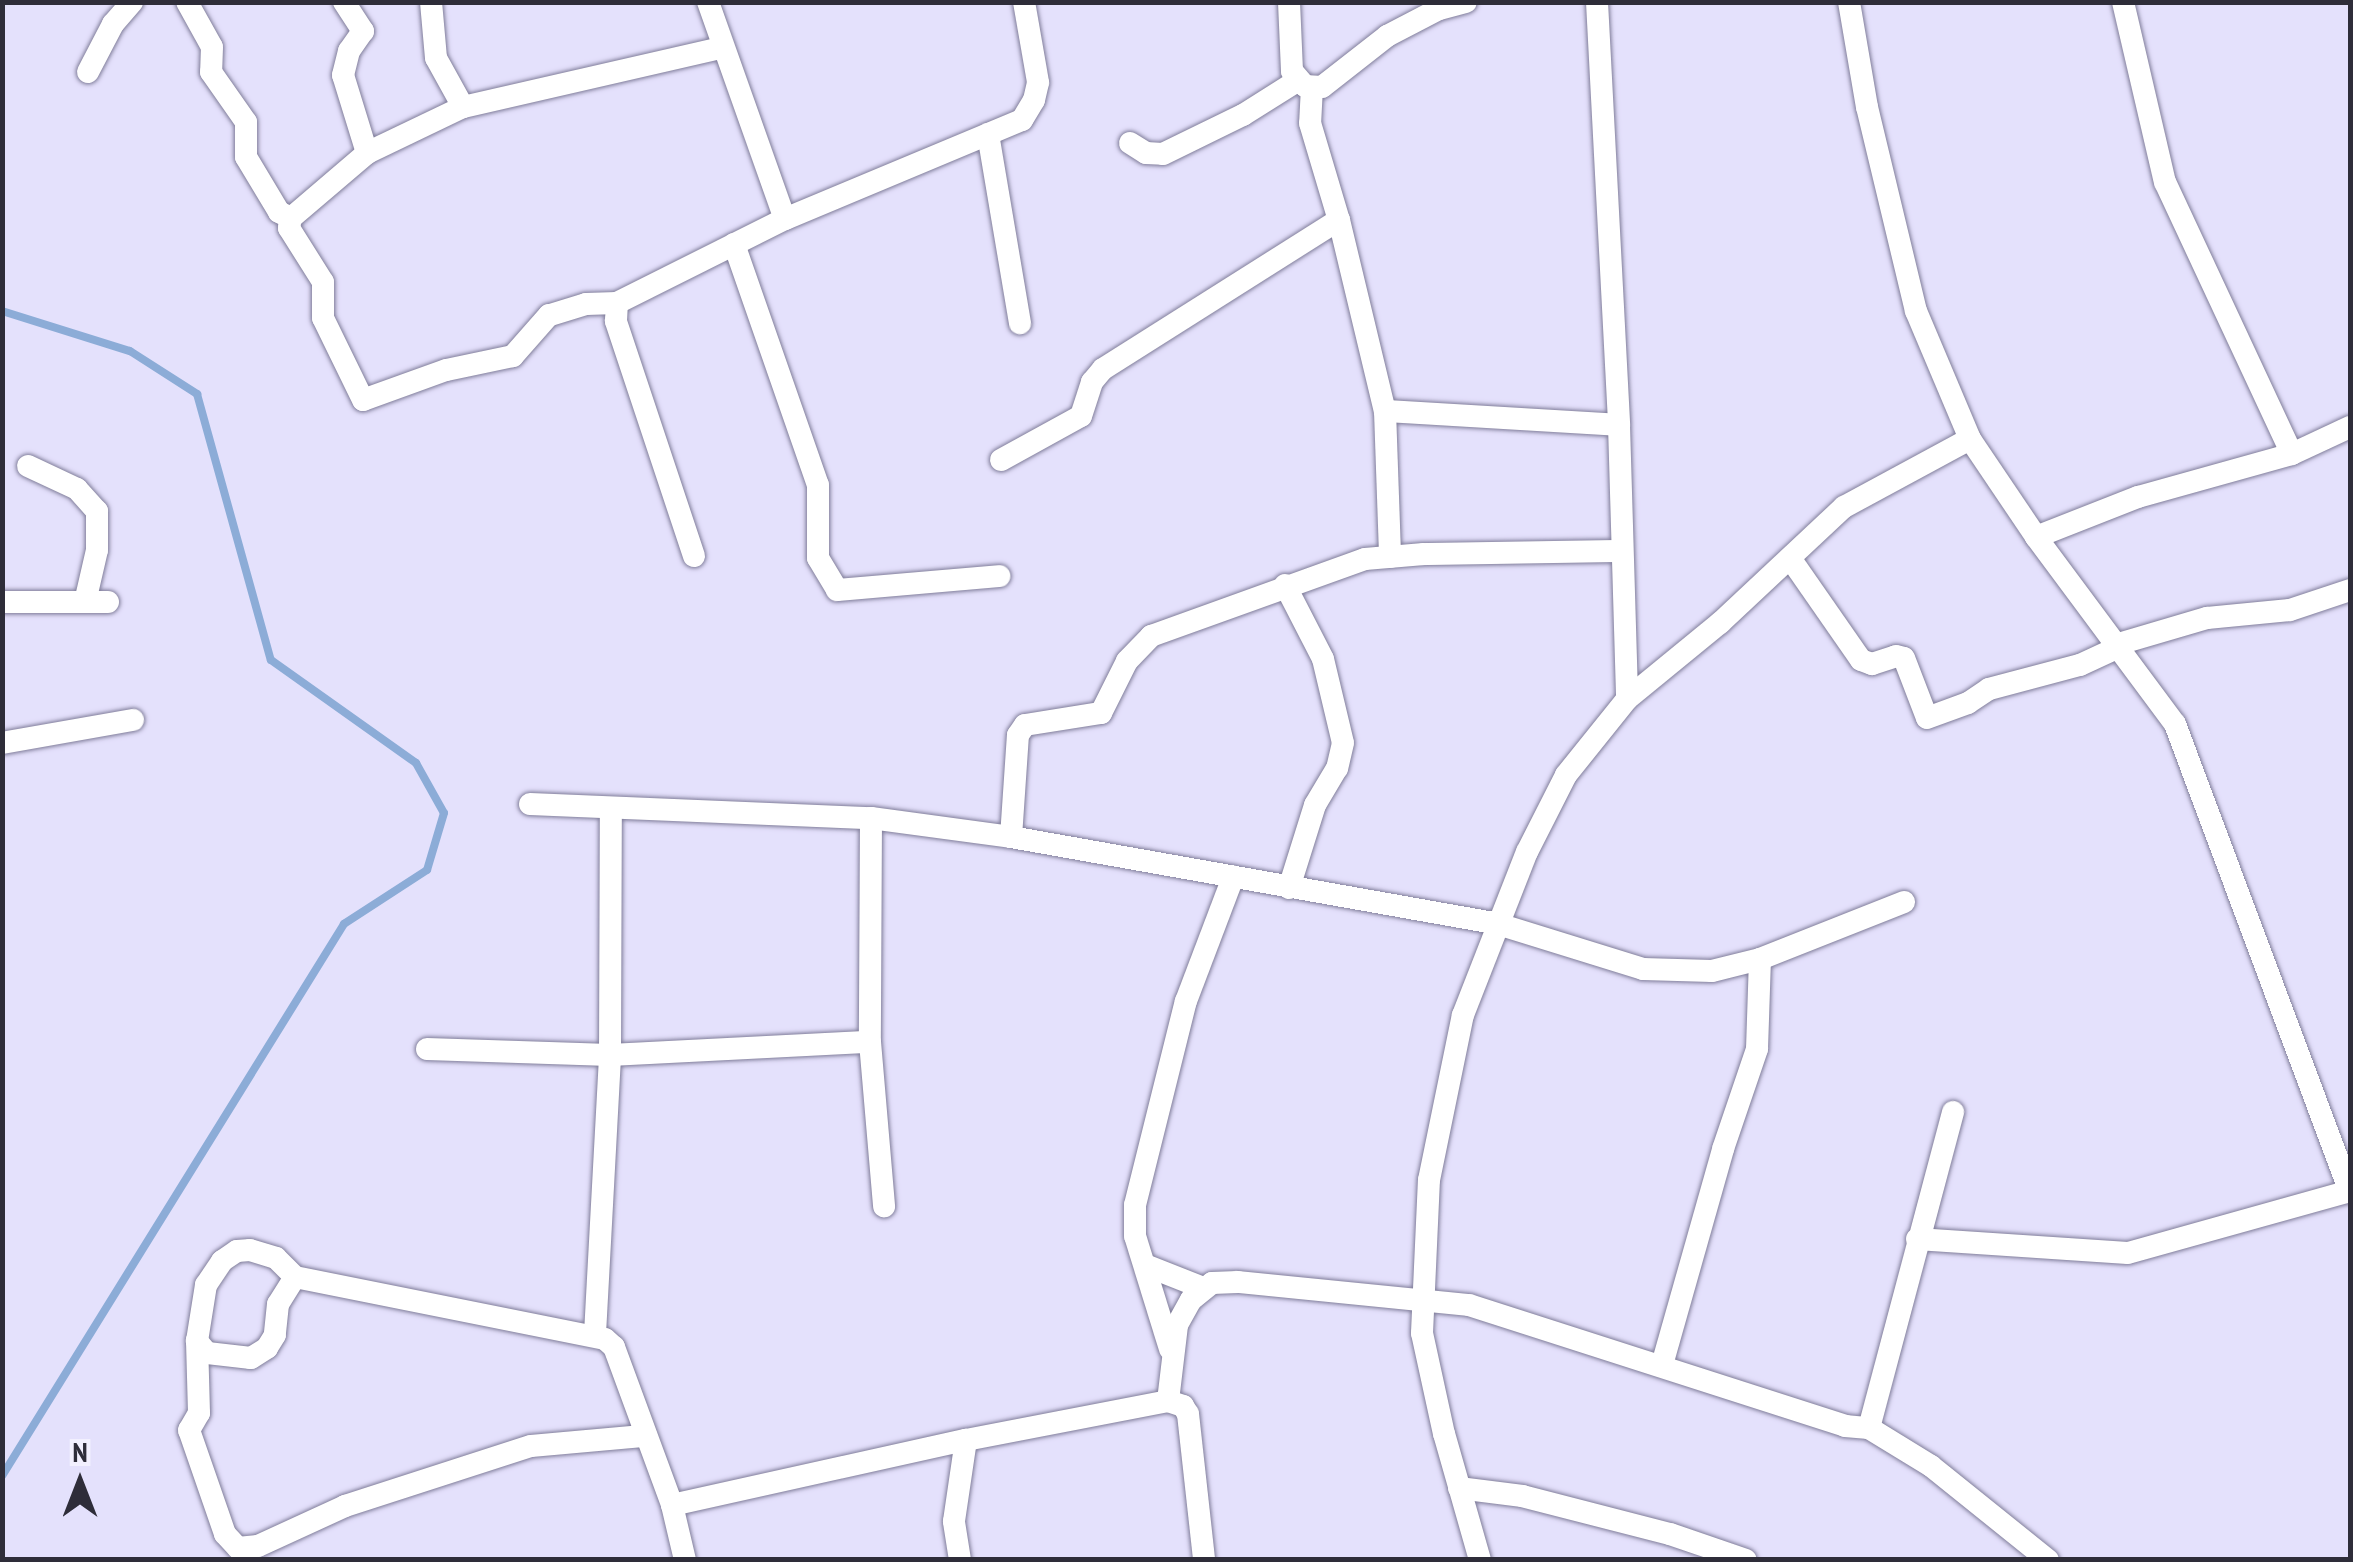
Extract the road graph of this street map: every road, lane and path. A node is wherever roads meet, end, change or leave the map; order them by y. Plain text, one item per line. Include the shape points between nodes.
1 (132, 2) edge
2 (187, 2) edge
3 (344, 2) edge
4 (431, 2) edge
5 (708, 2) edge
6 (1024, 2) edge
7 (1289, 2) edge
8 (1466, 2) edge
9 (1598, 2) edge
10 (1849, 2) edge
11 (2123, 2) edge
12 (722, 48) junction
13 (88, 72) dead end
14 (1304, 84) junction
15 (462, 107) junction
16 (988, 134) junction
17 (1130, 143) dead end
18 (367, 152) junction
19 (292, 218) junction
20 (785, 219) junction
21 (1339, 220) junction
22 (734, 244) junction
23 (617, 303) junction
24 (1020, 324) dead end
25 (1385, 411) junction
26 (1619, 425) junction
27 (2350, 427) edge
28 (1970, 438) junction
29 (2292, 454) junction
30 (1001, 460) dead end
31 (28, 466) dead end
32 (2036, 537) junction
33 (1621, 551) junction
34 (694, 556) dead end
35 (1390, 557) junction
36 (1790, 558) junction
37 (1000, 576) dead end
38 (1284, 585) junction
39 (2350, 590) edge
40 (2, 602) edge
41 (2116, 647) junction
42 (1627, 699) junction
43 (133, 720) dead end
44 (2, 743) edge
45 (530, 804) dead end
46 (611, 808) junction
47 (871, 818) junction
48 (1011, 837) junction
49 (1233, 877) junction
50 (1289, 888) junction
51 (1904, 902) dead end
52 (1498, 924) junction
53 (1760, 959) junction
54 (870, 1042) junction
55 (427, 1049) dead end
56 (610, 1055) junction
57 (1953, 1112) dead end
58 (2350, 1191) edge
59 (884, 1206) dead end
60 (1917, 1239) junction
61 (1145, 1264) junction
62 (295, 1277) junction
63 (1202, 1288) junction
64 (1421, 1299) junction
65 (595, 1334) junction
66 (196, 1341) junction
67 (1172, 1357) junction
68 (1662, 1365) junction
69 (1168, 1402) junction
70 (1870, 1428) junction
71 (643, 1436) junction
72 (966, 1440) junction
73 (1459, 1488) junction
74 (672, 1505) junction
75 (260, 1553) edge
76 (685, 1560) edge
77 (960, 1560) edge
78 (1204, 1560) edge
79 (1480, 1560) edge
80 (1746, 1560) edge
81 (2048, 1560) edge

1 - 13 street
2 - 19 street via 212,46 211,72 246,122 246,157 279,212
3 - 18 street via 363,31 343,74
4 - 15 street via 436,58
5 - 12 street
6 - 16 street via 1038,82 1034,100 1022,120
7 - 14 street via 1292,71
8 - 14 street via 1386,36 1322,87
9 - 26 street
10 - 28 street via 1916,311
11 - 29 street via 2164,182
12 - 15 street
12 - 20 street
14 - 17 street via 1163,154
14 - 21 street
15 - 18 street
16 - 20 street
16 - 24 street
18 - 19 street
19 - 23 street via 290,237 324,282 324,318 362,400 446,370 513,356 549,315
20 - 22 street
21 - 25 street
21 - 30 street via 1103,369 1081,416
22 - 23 street
22 - 37 street via 818,485 818,558 837,590
23 - 34 street via 616,322
25 - 26 street
25 - 35 street
26 - 33 street
27 - 29 street
28 - 32 street
28 - 36 street via 1844,507
29 - 32 street via 2138,497
31 - 40 street via 77,490 98,511 96,602
32 - 41 street
33 - 35 street
33 - 42 street
35 - 38 street
36 - 41 street via 1861,660 1904,658 1927,718 1989,689
36 - 42 street
38 - 48 street via 1152,636 1127,661 1100,713 1025,726 1018,735
38 - 50 street via 1323,659 1343,742 1338,768 1314,805
39 - 41 street via 2290,610 2207,618
41 - 58 street via 2175,724
42 - 52 street via 1566,775
43 - 44 street
45 - 46 street
46 - 47 street
46 - 56 street
47 - 48 street
47 - 54 street
48 - 49 street
49 - 50 street
49 - 61 street via 1186,1001 1135,1205 1135,1236
50 - 52 street
51 - 53 street
52 - 53 street via 1644,969 1712,971
52 - 64 street via 1463,1015 1428,1180
53 - 68 street via 1757,1050
54 - 56 street
54 - 59 street
55 - 56 street
56 - 65 street
57 - 60 street
58 - 60 street via 2128,1253
60 - 70 street
61 - 63 street
61 - 67 street
62 - 65 street
62 - 66 street via 278,1304 275,1335 252,1358 207,1352
62 - 66 street via 276,1258 237,1251 206,1284
63 - 64 street via 1238,1282
63 - 67 street via 1177,1325
64 - 68 street via 1469,1306
64 - 73 street via 1422,1333
65 - 71 street via 614,1347
66 - 75 street via 199,1414 190,1430 225,1534 238,1548
67 - 69 street
68 - 70 street via 1845,1426
69 - 72 street
69 - 78 street via 1188,1414
70 - 81 street via 1932,1466
71 - 74 street
71 - 75 street via 531,1446 345,1506
72 - 74 street
72 - 77 street via 954,1521
73 - 79 street
73 - 80 street via 1541,1501
74 - 76 street

